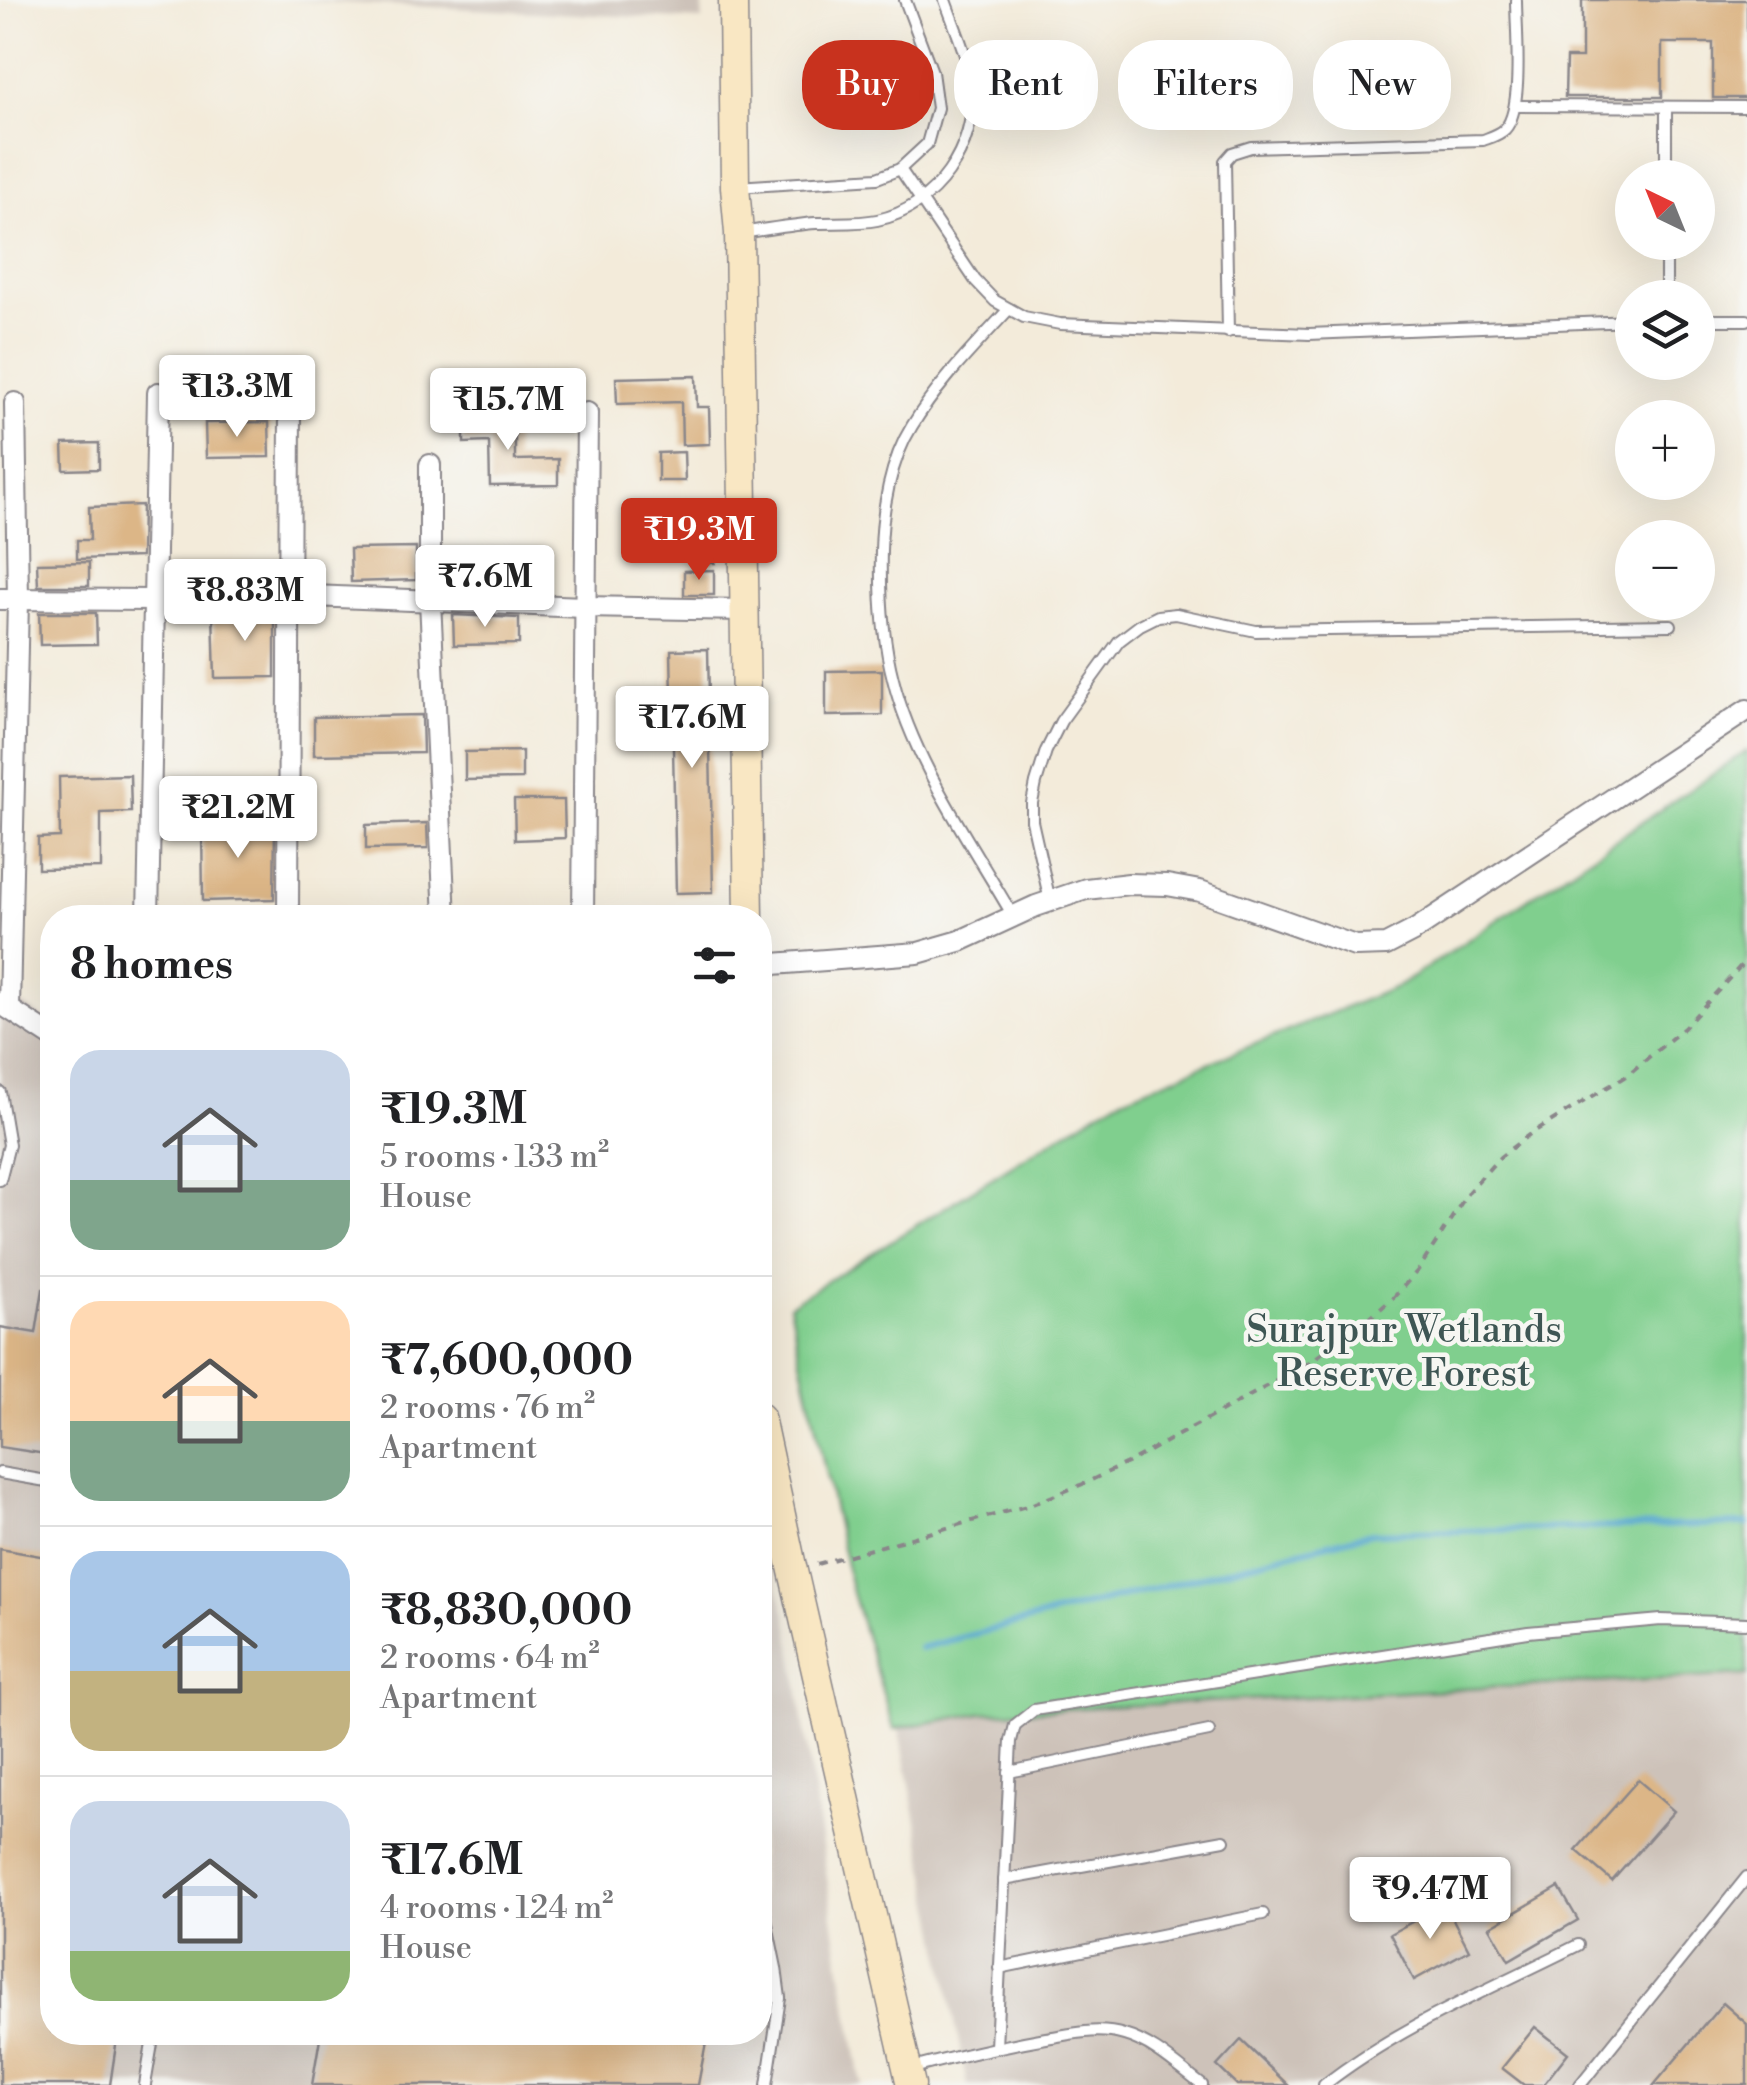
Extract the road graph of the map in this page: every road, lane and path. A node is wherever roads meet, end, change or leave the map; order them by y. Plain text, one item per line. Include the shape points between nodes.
1 (733, 0) edge
2 (905, 0) edge
3 (945, 0) edge
4 (1516, 0) edge
5 (1516, 106) junction
6 (1747, 106) edge
7 (1666, 108) junction
8 (1666, 160) edge
9 (900, 169) junction
10 (735, 186) junction
11 (920, 202) junction
12 (739, 233) junction
13 (1009, 309) junction
14 (1715, 320) edge
15 (1747, 320) edge
16 (1615, 322) edge
17 (1228, 332) junction
18 (158, 394) dead end
19 (16, 403) dead end
20 (290, 403) dead end
21 (587, 413) dead end
22 (430, 465) dead end
23 (288, 595) junction
24 (9, 600) edge
25 (153, 600) junction
26 (430, 600) junction
27 (584, 607) junction
28 (744, 610) junction
29 (1672, 625) dead end
30 (1747, 710) edge
31 (1050, 901) junction
32 (148, 905) edge
33 (288, 905) edge
34 (444, 905) edge
35 (582, 905) edge
36 (749, 905) edge
37 (1013, 916) junction
38 (1747, 959) edge
39 (772, 964) edge
40 (4, 1006) edge
41 (40, 1029) edge
42 (0, 1092) edge
43 (0, 1180) edge
44 (772, 1472) edge
45 (0, 1474) edge
46 (40, 1480) edge
47 (793, 1571) junction
48 (1747, 1623) edge
49 (1209, 1731) dead end
50 (1009, 1772) junction
51 (1224, 1840) dead end
52 (1747, 1877) edge
53 (1004, 1880) junction
54 (1263, 1914) dead end
55 (1578, 1945) dead end
56 (772, 1948) edge
57 (1000, 1968) junction
58 (772, 1996) edge
59 (780, 1998) junction
60 (152, 2045) edge
61 (996, 2046) junction
62 (910, 2077) edge
63 (145, 2085) edge
64 (768, 2085) edge
65 (1202, 2085) edge
66 (1324, 2085) edge
67 (1580, 2085) edge

1 - 10 main road
2 - 9 lane via 932,72 937,108 927,144
3 - 11 lane via 972,86 972,110 950,174
4 - 5 lane
5 - 7 lane
5 - 17 lane via 1508,126 1483,140 1251,146 1232,153 1223,169
6 - 7 lane
7 - 8 lane
9 - 10 lane via 877,178
9 - 11 lane
10 - 12 main road
11 - 12 lane via 875,221
11 - 13 lane via 976,280
12 - 28 main road
13 - 17 lane via 1060,324
13 - 37 lane via 910,428 882,522 880,576 893,680 910,730
14 - 15 lane
16 - 17 lane
18 - 25 street
19 - 24 street
20 - 23 street
21 - 27 street
22 - 26 street
23 - 25 street
23 - 26 street
23 - 33 street
24 - 25 street
24 - 40 street
25 - 32 street
26 - 27 street
26 - 34 street
27 - 28 street
27 - 35 street
28 - 36 main road
29 - 31 lane via 1256,631 1158,616 1120,641 1046,750 1032,821
30 - 31 street via 1386,945 1355,946 1200,890 1167,885 1086,889
31 - 37 street
37 - 39 street via 918,953
38 - 47 path via 1684,1028 1626,1076 1500,1157 1394,1297 1304,1366 1083,1484
40 - 41 street
42 - 43 lane via 9,1145
44 - 47 main road
45 - 46 lane
47 - 62 main road
48 - 50 lane via 1661,1620 1548,1630 1034,1710 1015,1725
49 - 50 lane
50 - 53 lane
51 - 53 lane
52 - 67 lane
53 - 57 lane
54 - 57 lane
55 - 66 lane via 1392,2039
56 - 59 lane
57 - 61 lane
58 - 59 lane
59 - 64 lane
60 - 63 lane
61 - 62 lane
61 - 65 lane via 1088,2031 1126,2035

